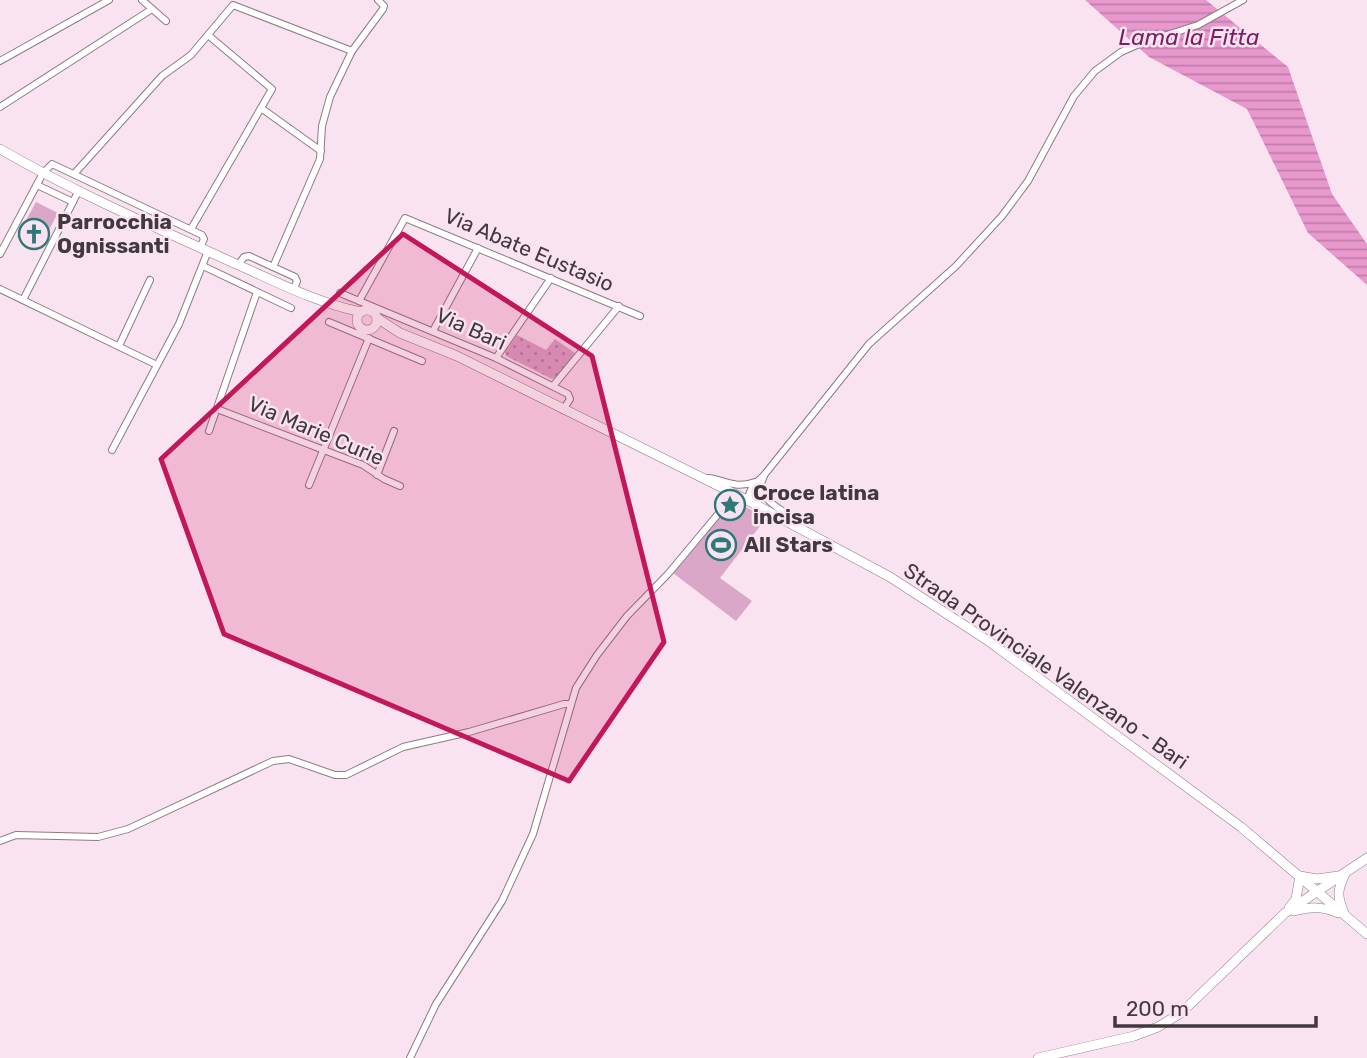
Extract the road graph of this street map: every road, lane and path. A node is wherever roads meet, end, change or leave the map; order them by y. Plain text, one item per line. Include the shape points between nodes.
1 (109, 0) edge
2 (142, 0) edge
3 (378, 0) edge
4 (1243, 0) edge
5 (152, 9) junction
6 (166, 21) dead end
7 (208, 34) junction
8 (352, 51) junction
9 (0, 61) edge
10 (0, 107) edge
11 (261, 108) junction
12 (0, 149) edge
13 (321, 150) junction
14 (43, 173) junction
15 (74, 174) junction
16 (37, 185) junction
17 (79, 190) junction
18 (73, 202) junction
19 (191, 229) junction
20 (478, 248) junction
21 (204, 250) junction
22 (0, 254) edge
23 (203, 266) junction
24 (242, 266) junction
25 (273, 267) junction
26 (551, 278) junction
27 (270, 279) junction
28 (150, 280) dead end
29 (238, 282) junction
30 (0, 289) edge
31 (294, 289) junction
32 (260, 293) junction
33 (340, 293) dead end
34 (23, 300) junction
35 (359, 301) junction
36 (334, 306) junction
37 (619, 306) junction
38 (291, 308) dead end
39 (370, 312) junction
40 (640, 316) dead end
41 (328, 322) dead end
42 (365, 331) junction
43 (433, 331) junction
44 (400, 333) junction
45 (119, 346) junction
46 (496, 358) junction
47 (422, 361) dead end
48 (157, 365) junction
49 (534, 377) junction
50 (553, 386) junction
51 (527, 392) junction
52 (217, 409) junction
53 (563, 410) junction
54 (209, 431) dead end
55 (394, 431) dead end
56 (628, 442) joint
57 (112, 450) dead end
58 (323, 450) junction
59 (377, 475) junction
60 (697, 477) junction
61 (759, 484) junction
62 (309, 485) dead end
63 (400, 486) dead end
64 (734, 495) junction
65 (747, 500) junction
66 (804, 530) junction
67 (571, 704) junction
68 (0, 841) edge
69 (1367, 858) edge
70 (1346, 873) junction
71 (1300, 876) junction
72 (1319, 892) junction
73 (1284, 913) junction
74 (1346, 917) junction
75 (1367, 934) edge
76 (410, 1058) edge
77 (1038, 1058) edge

1 - 9 street
2 - 5 street
3 - 8 street via 383,9
4 - 61 street via 1198,25 1121,52 1095,71 1074,96 1028,181 1002,216 975,247 869,344
5 - 6 street
5 - 10 street
7 - 8 street via 233,5
7 - 11 street via 272,89
7 - 15 street via 162,76
8 - 13 street via 327,104
11 - 13 street
11 - 19 street
12 - 14 main road, Via Bari
13 - 25 street
14 - 15 street, Via Bari via 52,164
14 - 16 street
14 - 17 main road, Via Bari
15 - 19 street, Via Bari
16 - 18 street
16 - 22 street
17 - 18 street
17 - 21 main road, Via Bari
18 - 34 street
19 - 21 street via 203,236
20 - 26 street, Via Abate Eustasio
20 - 35 street, Via Abate Eustasio via 405,218
20 - 43 street
21 - 23 street
21 - 24 main road, Via Bari
23 - 29 street
23 - 48 street
24 - 25 street, Via Bari via 247,256
24 - 27 main road, Via Bari
24 - 29 street
25 - 31 street, Via Bari via 296,278
26 - 37 street, Via Abate Eustasio
26 - 46 street
27 - 31 main road, Via Bari
27 - 32 street
28 - 45 street
29 - 32 street
30 - 34 street
31 - 36 main road, Via Bari
32 - 38 street
32 - 52 street
33 - 35 street, Via Bari
34 - 45 street
35 - 39 street, Via Bari
36 - 39 main road, Via Bari
36 - 42 main road, Via Bari
37 - 40 street, Via Abate Eustasio
37 - 50 street
39 - 42 main road via 377,324
39 - 42 main road via 357,317
39 - 43 street, Via Bari
39 - 44 main road, Via Bari
41 - 42 street, Via Bari
42 - 44 main road, Via Bari
42 - 47 street, Via Bari
42 - 58 street
43 - 46 street, Via Bari
44 - 51 main road, Via Bari
45 - 48 street
46 - 49 street, Via Bari
48 - 57 street
49 - 50 street, Via Bari
49 - 51 street
50 - 53 street via 570,395
51 - 53 main road, Via Bari
52 - 54 street
52 - 58 street, Via Marie Curie
53 - 56 main road, Via Bari
55 - 59 street
56 - 60 main road, Strada Provinciale Valenzano - Bari
58 - 59 street, Via Marie Curie
58 - 62 street
59 - 63 street, Via Marie Curie
60 - 61 street via 733,486
60 - 64 main road, Strada Provinciale Valenzano - Bari
61 - 65 street via 750,490
61 - 66 street via 767,501 794,517
64 - 65 main road, Strada Provinciale Valenzano - Bari
64 - 67 street via 611,635 576,688
65 - 66 main road, Strada Provinciale Valenzano - Bari
66 - 71 main road, Strada Provinciale Valenzano - Bari via 890,577 987,640 1241,827
67 - 68 street via 421,741 346,775 289,759 273,761 163,814 98,837 16,835
67 - 76 street via 533,834 502,901 442,995
69 - 70 main road
70 - 71 main road via 1330,878
70 - 72 main road
70 - 74 main road via 1338,888
71 - 72 main road, Strada Provinciale Valenzano - Bari
71 - 73 main road via 1296,899
72 - 73 main road
72 - 74 main road, Strada Provinciale Valenzano - Bari
73 - 74 main road via 1327,908
73 - 77 main road via 1181,1013 1158,1027 1134,1037
74 - 75 main road, Strada Provinciale Valenzano - Bari

